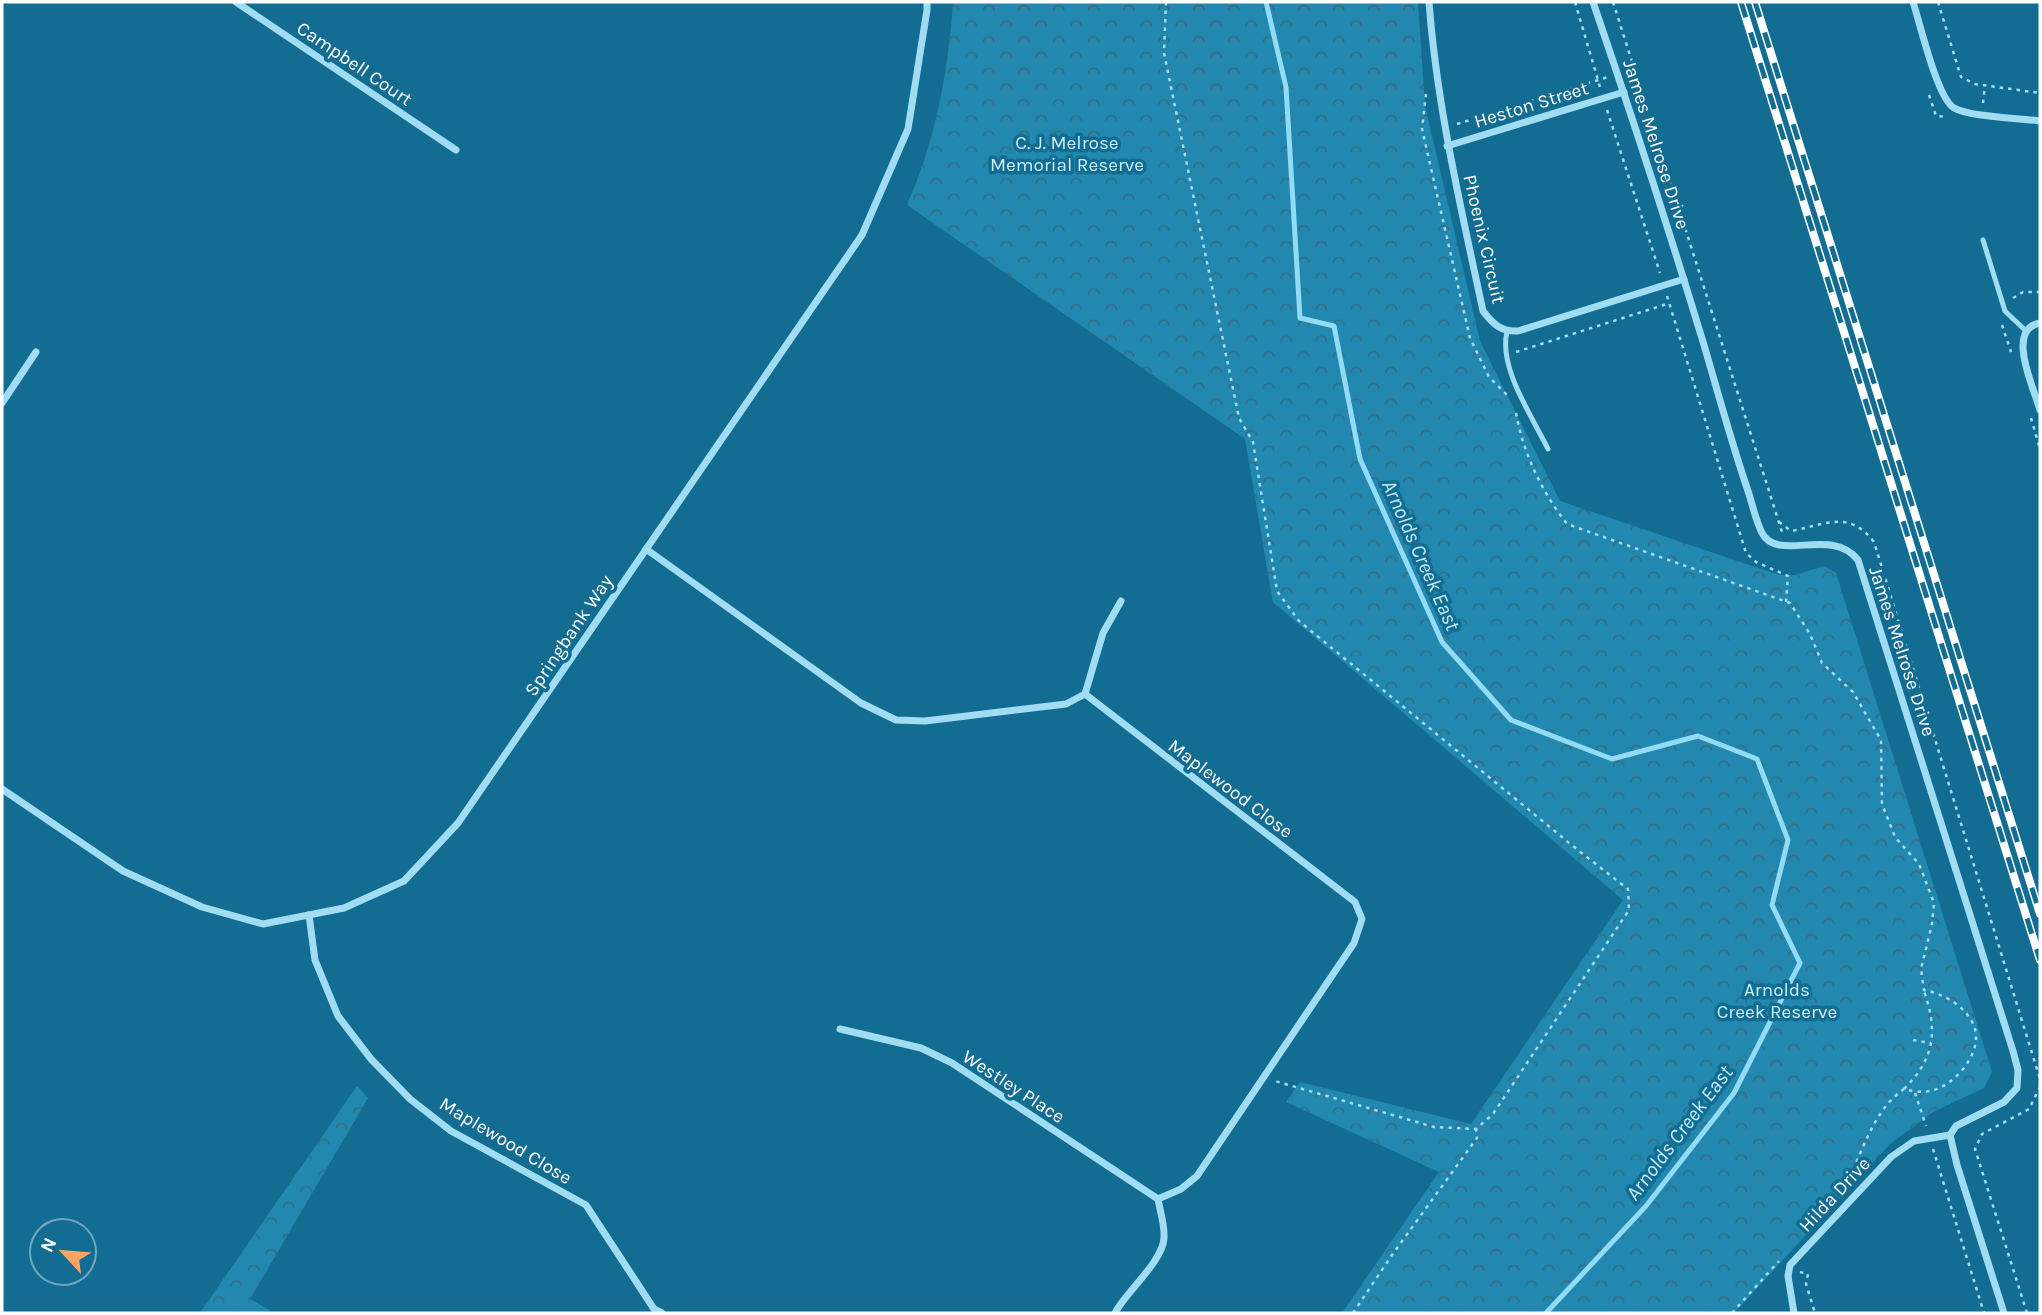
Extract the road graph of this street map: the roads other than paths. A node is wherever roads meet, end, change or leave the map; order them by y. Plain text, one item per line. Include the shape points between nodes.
1 (236, 2) edge
2 (927, 2) edge
3 (1429, 2) edge
4 (1593, 2) edge
5 (1913, 2) edge
6 (1624, 92) junction
7 (2040, 121) edge
8 (1447, 146) junction
9 (456, 150) dead end
10 (1983, 240) dead end
11 (1684, 279) junction
12 (2040, 323) edge
13 (2026, 331) junction
14 (1507, 332) junction
15 (36, 352) dead end
16 (2, 402) edge
17 (2040, 410) edge
18 (1548, 449) dead end
19 (646, 549) junction
20 (1121, 601) dead end
21 (1084, 694) junction
22 (2, 789) edge
23 (309, 915) junction
24 (840, 1029) dead end
25 (1950, 1135) junction
26 (1158, 1199) junction
27 (662, 1313) edge
28 (1115, 1313) edge
29 (1794, 1313) edge
30 (2004, 1313) edge

1 - 9 street, Campbell Court
2 - 19 street, Springbank Way via 908,129 862,235
3 - 8 street, Phoenix Circuit
4 - 6 street, James Melrose Drive
5 - 7 street via 1947,103 1961,111
6 - 8 street, Heston Street
6 - 11 street, James Melrose Drive
8 - 14 street, Phoenix Circuit via 1483,311
10 - 13 lane via 2005,309
11 - 14 street
11 - 25 street, James Melrose Drive via 1763,535 1772,543 1787,546 1831,544 1851,551 1858,560 2014,1051 2017,1088 2004,1102 1956,1126
12 - 13 street
13 - 17 street via 2022,351
14 - 18 lane via 1505,356
15 - 16 street
19 - 21 street via 861,703 896,720 925,721 1066,704
19 - 23 street, Springbank Way via 458,823 404,881 344,908
20 - 21 street via 1103,633
21 - 26 street, Maplewood Close via 1355,902 1362,919 1354,943 1197,1176
22 - 23 street, Springbank Way via 123,871 202,907 263,924
23 - 27 street, Maplewood Close via 315,960 338,1016 371,1059 410,1099 451,1130 586,1205 654,1309
24 - 26 street, Westley Place via 921,1048 952,1063
25 - 29 street, Hilda Drive via 1914,1140 1891,1157 1790,1265
25 - 30 street
26 - 28 street via 1165,1240

